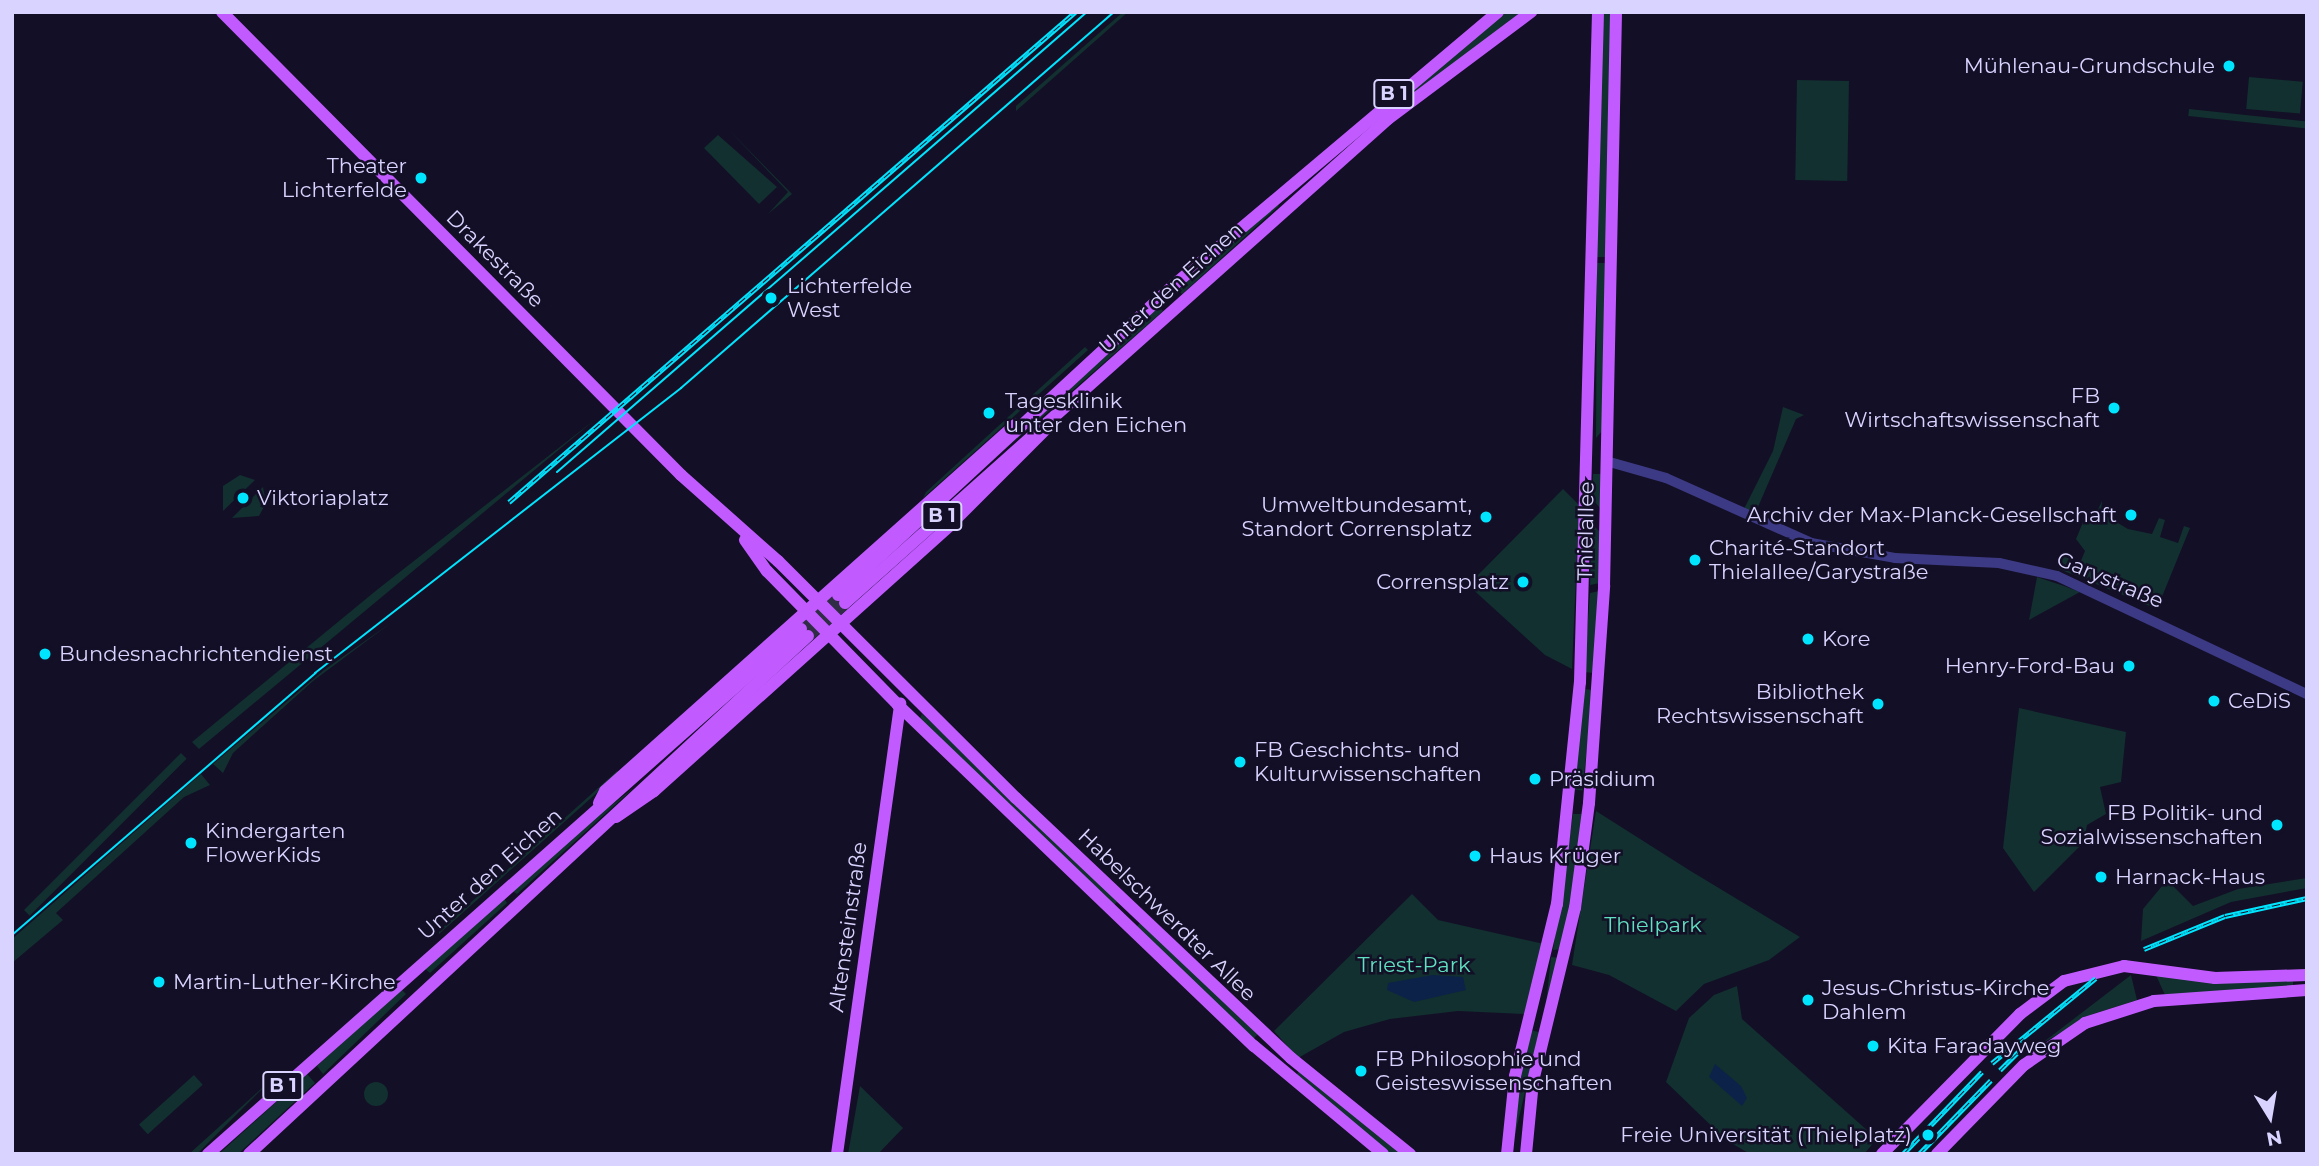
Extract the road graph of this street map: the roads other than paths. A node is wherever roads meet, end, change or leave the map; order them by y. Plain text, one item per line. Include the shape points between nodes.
1 (222, 12) edge
2 (1498, 12) edge
3 (1531, 12) edge
4 (1598, 12) edge
5 (1616, 12) edge
6 (1342, 140) junction
7 (1353, 151) junction
8 (1592, 260) junction
9 (1611, 260) junction
10 (1037, 412) junction
11 (1054, 420) junction
12 (1589, 459) junction
13 (1606, 461) junction
14 (1588, 503) junction
15 (1605, 520) junction
16 (741, 534) junction
17 (818, 600) junction
18 (806, 611) junction
19 (841, 623) junction
20 (828, 634) junction
21 (1580, 682) junction
22 (1597, 684) junction
23 (908, 691) junction
24 (2307, 694) edge
25 (898, 705) junction
26 (1570, 802) junction
27 (599, 803) junction
28 (1589, 803) junction
29 (616, 817) junction
30 (2307, 975) edge
31 (2307, 990) edge
32 (208, 1154) edge
33 (249, 1154) edge
34 (837, 1154) edge
35 (1383, 1154) edge
36 (1410, 1154) edge
37 (1507, 1154) edge
38 (1526, 1154) edge
39 (1882, 1154) edge
40 (1937, 1154) edge

1 - 16 main road, Drakestraße
2 - 6 main road, Unter den Eichen / B 1
3 - 7 main road, Unter den Eichen / B 1
4 - 8 main road, Thielallee
5 - 9 main road, Thielallee
6 - 7 main road
6 - 10 main road, Unter den Eichen / B 1
7 - 11 main road, Unter den Eichen / B 1
8 - 9 main road
8 - 12 main road, Thielallee
9 - 13 main road, Thielallee
10 - 11 main road, Unter den Eichen / B 1 via 841,599
10 - 17 main road via 988,446
11 - 19 main road via 1045,436
12 - 13 main road
12 - 14 main road, Thielallee
13 - 15 main road, Thielallee
13 - 24 street, Garystraße via 1666,478 1811,543 1895,558 1980,561 2057,576
14 - 15 main road
14 - 21 main road, Thielallee
15 - 22 main road, Thielallee
16 - 17 main road, Drakestraße
16 - 18 main road, Drakestraße
17 - 18 main road
17 - 19 main road, Drakestraße
18 - 20 main road, Habelschwerdter Allee
18 - 27 main road
19 - 20 main road
19 - 23 main road, Habelschwerdter Allee
20 - 25 main road, Habelschwerdter Allee
20 - 29 main road via 654,791
21 - 22 main road
21 - 26 main road, Thielallee
22 - 28 main road, Thielallee
23 - 25 main road
23 - 36 main road, Habelschwerdter Allee via 1281,1050
25 - 34 main road, Altensteinstraße
25 - 35 main road, Habelschwerdter Allee via 1280,1070
26 - 28 main road
26 - 37 main road, Thielallee via 1558,904 1515,1076
27 - 29 main road, Unter den Eichen / B 1 via 623,789 805,633
27 - 32 main road, Unter den Eichen / B 1
28 - 38 main road, Thielallee via 1575,908 1533,1080
29 - 33 main road, Unter den Eichen / B 1
30 - 39 main road via 2215,978 2138,966 2080,975 2034,1001
31 - 40 main road via 2154,1001 2101,1017 2053,1042

